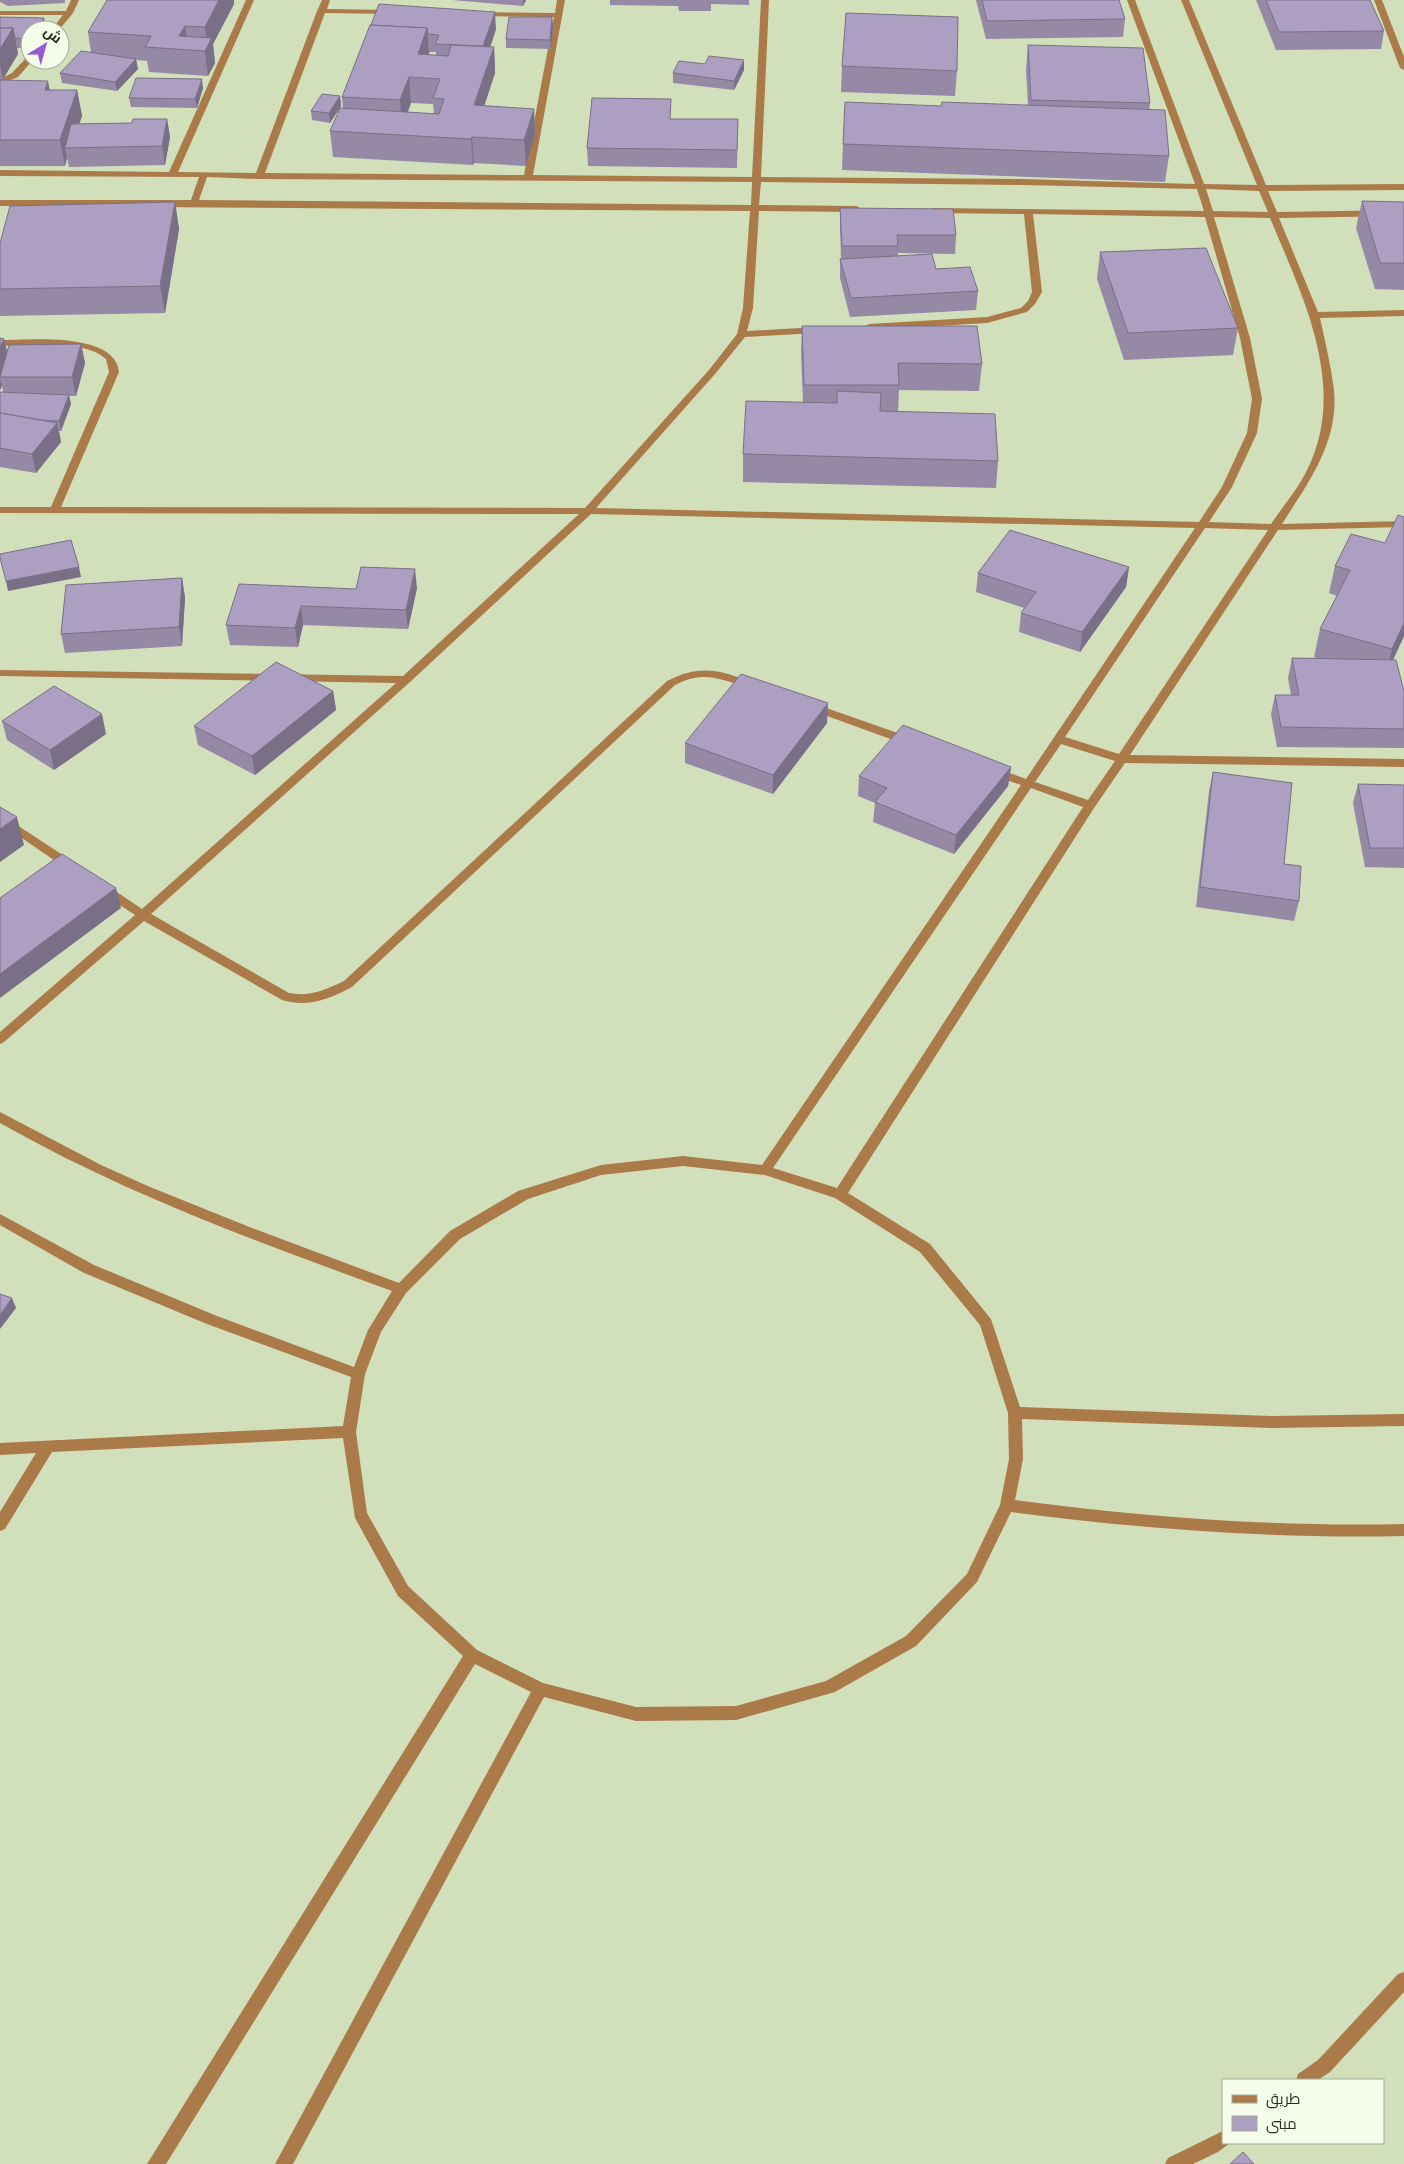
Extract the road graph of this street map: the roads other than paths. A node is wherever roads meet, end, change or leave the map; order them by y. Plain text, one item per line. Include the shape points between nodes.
1 (76, 0) edge
2 (250, 0) edge
3 (326, 0) edge
4 (561, 0) edge
5 (765, 0) edge
6 (1131, 0) edge
7 (1185, 0) edge
8 (1378, 0) edge
9 (321, 12) junction
10 (400, 12) edge
11 (0, 13) edge
12 (69, 14) junction
13 (469, 14) edge
14 (558, 15) junction
15 (64, 20) edge
16 (1404, 68) edge
17 (20, 70) edge
18 (0, 82) edge
19 (0, 173) edge
20 (172, 175) junction
21 (204, 175) junction
22 (259, 176) junction
23 (528, 178) junction
24 (757, 179) junction
25 (1200, 187) junction
26 (1404, 187) edge
27 (1262, 188) junction
28 (0, 203) edge
29 (194, 203) junction
30 (755, 208) junction
31 (863, 210) edge
32 (931, 210) edge
33 (1028, 211) junction
34 (1404, 213) edge
35 (1208, 214) junction
36 (1275, 215) junction
37 (1404, 313) edge
38 (1316, 315) junction
39 (859, 327) edge
40 (830, 329) edge
41 (742, 334) junction
42 (0, 343) edge
43 (54, 509) junction
44 (0, 510) edge
45 (588, 511) junction
46 (1404, 524) edge
47 (1200, 526) junction
48 (1274, 527) junction
49 (0, 673) edge
50 (406, 680) junction
51 (766, 691) edge
52 (804, 704) edge
53 (1059, 739) junction
54 (916, 744) edge
55 (1122, 759) junction
56 (1404, 763) edge
57 (982, 767) edge
58 (1029, 784) junction
59 (1090, 805) junction
60 (0, 818) edge
61 (80, 872) edge
62 (96, 883) edge
63 (143, 915) junction
64 (0, 1039) edge
65 (0, 1117) edge
66 (765, 1170) junction
67 (840, 1194) junction
68 (0, 1219) edge
69 (401, 1289) junction
70 (358, 1374) junction
71 (1015, 1413) junction
72 (1404, 1420) edge
73 (348, 1432) junction
74 (47, 1448) junction
75 (0, 1449) edge
76 (1007, 1505) junction
77 (0, 1525) edge
78 (1404, 1530) edge
79 (472, 1655) junction
80 (540, 1689) junction
81 (1404, 1980) edge
82 (1305, 2079) edge
83 (1222, 2139) edge
84 (156, 2164) edge
85 (284, 2164) edge
86 (1174, 2164) edge

1 - 12 street
2 - 20 street
3 - 9 street
4 - 14 street
5 - 24 street
6 - 25 street
7 - 27 street
8 - 16 street
9 - 10 street
9 - 22 street
11 - 12 street
12 - 15 street
13 - 14 street
14 - 23 street
17 - 18 street
19 - 20 street
20 - 21 street
21 - 22 street
21 - 29 street
22 - 23 street
23 - 24 street
24 - 25 street
24 - 30 street
25 - 27 street
25 - 35 street
26 - 27 street
27 - 36 street
28 - 29 street
29 - 30 street
30 - 31 street
30 - 41 street via 748,308
32 - 33 street
33 - 35 street
33 - 39 street via 1037,292 1024,310 986,320
34 - 36 street
35 - 36 street
35 - 47 street via 1245,338 1257,399 1252,433 1240,462
36 - 38 street
37 - 38 street
38 - 48 street via 1329,390 1329,416 1312,470
40 - 41 street
41 - 45 street
42 - 43 street via 79,345 108,355 114,365 114,372
43 - 44 street
43 - 45 street
45 - 47 street
45 - 50 street
46 - 48 street
47 - 48 street
47 - 53 street
48 - 55 street
49 - 50 street
50 - 63 street
51 - 63 street via 706,672 692,673 671,684 348,984 324,996 305,1001 286,997
52 - 54 street
53 - 55 street
53 - 58 street
55 - 56 street
55 - 59 street
57 - 58 street
58 - 59 street
58 - 66 street
59 - 67 street
60 - 61 street
62 - 63 street
63 - 64 street
65 - 69 street via 43,1143 138,1189
66 - 67 street
66 - 69 street via 683,1161 601,1170 524,1195 455,1235
67 - 71 street via 925,1248 986,1324
68 - 70 street via 89,1269 212,1320
69 - 70 street via 375,1330
70 - 73 street
71 - 72 street via 1271,1422
71 - 76 street via 1016,1459
73 - 74 street
73 - 79 street via 360,1514 403,1591
74 - 75 street
74 - 77 street
76 - 78 street via 1112,1519 1246,1528
76 - 80 street via 972,1578 911,1641 830,1687 736,1713 646,1714
79 - 80 street
79 - 84 street
80 - 85 street
81 - 82 street via 1324,2066
83 - 86 street

